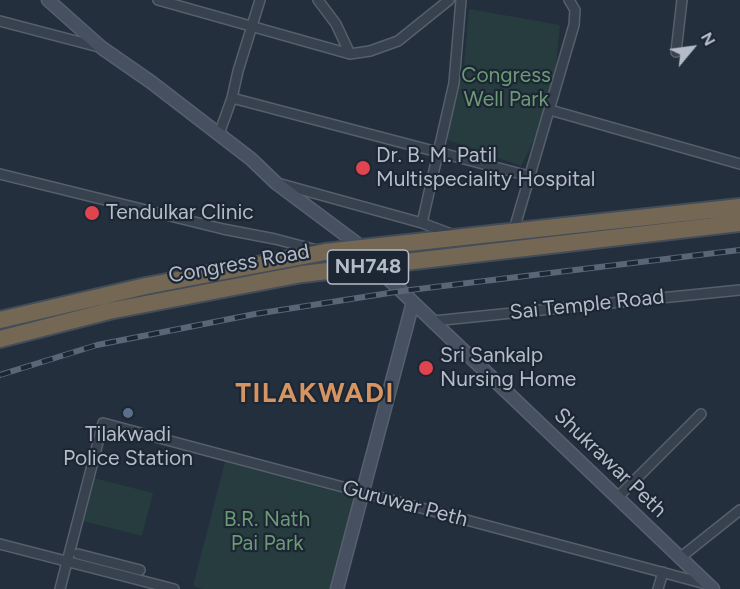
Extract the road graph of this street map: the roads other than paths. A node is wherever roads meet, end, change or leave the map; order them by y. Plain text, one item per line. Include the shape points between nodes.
1 (48, 0) edge
2 (158, 0) edge
3 (260, 0) edge
4 (318, 0) edge
5 (449, 0) edge
6 (569, 0) edge
7 (682, 0) edge
8 (460, 1) edge
9 (0, 21) edge
10 (251, 28) junction
11 (102, 48) junction
12 (676, 52) dead end
13 (350, 54) junction
14 (232, 98) junction
15 (550, 110) junction
16 (219, 134) junction
17 (438, 153) junction
18 (740, 164) edge
19 (0, 174) edge
20 (529, 176) junction
21 (276, 183) junction
22 (740, 207) edge
23 (422, 223) junction
24 (740, 223) edge
25 (513, 233) junction
26 (460, 237) junction
27 (363, 248) junction
28 (325, 252) junction
29 (375, 266) junction
30 (740, 290) edge
31 (413, 302) junction
32 (3, 318) edge
33 (433, 321) junction
34 (0, 339) edge
35 (701, 414) dead end
36 (363, 492) junction
37 (618, 498) junction
38 (740, 510) edge
39 (0, 544) edge
40 (78, 554) dead end
41 (681, 557) junction
42 (67, 561) junction
43 (140, 570) dead end
44 (663, 572) junction
45 (710, 586) edge
46 (60, 589) edge
47 (174, 589) edge
48 (337, 589) edge
49 (658, 589) edge

1 - 11 street
2 - 10 street
3 - 10 street
4 - 13 street via 336,24
5 - 13 street via 398,41
6 - 15 street via 575,10 574,25
7 - 12 street
8 - 17 street via 454,83
9 - 11 street
10 - 13 street
10 - 14 street
11 - 16 street
14 - 16 street
14 - 17 street
15 - 18 street
15 - 20 street
16 - 21 street
17 - 20 street
17 - 23 street
19 - 28 street
20 - 25 street
21 - 23 street
21 - 27 street
22 - 25 highway, Congress Road / NH748
23 - 26 street
24 - 29 highway, Congress Road / NH748
25 - 26 highway, Congress Road / NH748
26 - 27 highway, Congress Road / NH748
27 - 28 highway, Congress Road / NH748
28 - 32 highway, Congress Road / NH748
29 - 31 street, Shukrawar Peth
29 - 34 highway, Congress Road / NH748 via 302,274 109,311
30 - 33 street, Sai Temple Road
31 - 33 street, Shukrawar Peth
31 - 36 street
33 - 37 street, Shukrawar Peth
35 - 37 street
36 - 42 street, Guruwar Peth via 103,423
36 - 44 street, Guruwar Peth
36 - 48 street
37 - 41 street, Shukrawar Peth
38 - 41 street
39 - 42 street
40 - 43 street
41 - 45 street, Shukrawar Peth
42 - 46 street
42 - 47 street
44 - 45 street, Guruwar Peth
44 - 49 street

